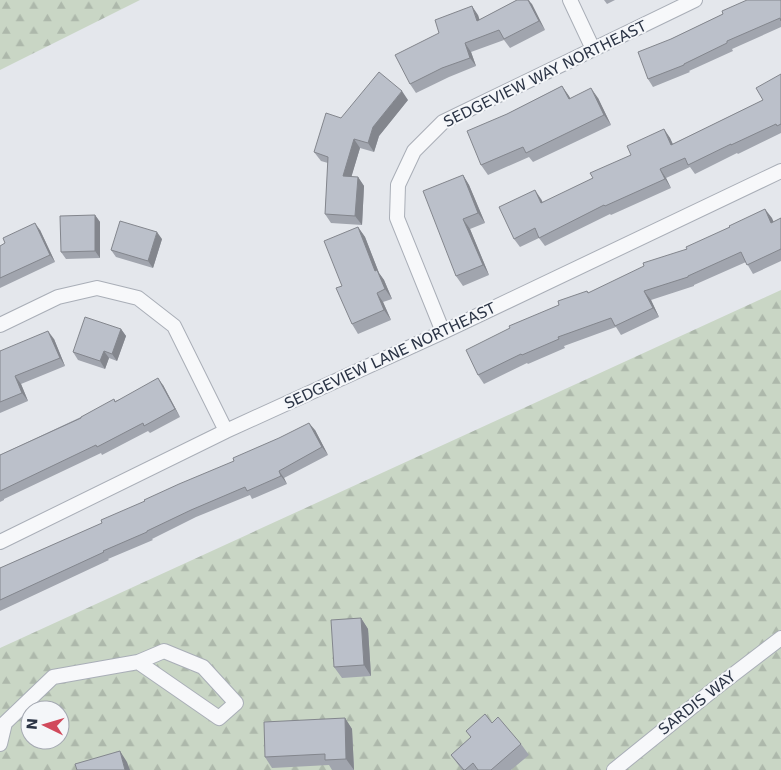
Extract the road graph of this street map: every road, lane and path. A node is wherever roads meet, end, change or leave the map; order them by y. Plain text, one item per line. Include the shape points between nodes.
1 (570, 0) edge
2 (695, 0) edge
3 (593, 49) junction
4 (781, 171) edge
5 (0, 325) edge
6 (442, 332) junction
7 (226, 431) junction
8 (0, 542) edge
9 (781, 638) edge
10 (138, 662) junction
11 (0, 744) edge
12 (614, 770) edge

1 - 3 street
2 - 3 street, SEDGEVIEW WAY NORTHEAST
3 - 6 street, SEDGEVIEW WAY NORTHEAST via 443,122 414,151 398,185 397,218
4 - 6 street, SEDGEVIEW LANE NORTHEAST
5 - 7 street via 58,297 98,288 138,298 174,326
6 - 7 street, SEDGEVIEW LANE NORTHEAST
7 - 8 street, SEDGEVIEW LANE NORTHEAST
9 - 12 street, SARDIS WAY
10 - 10 street via 218,718 236,703 203,667 164,651
10 - 11 street via 53,676 5,723

